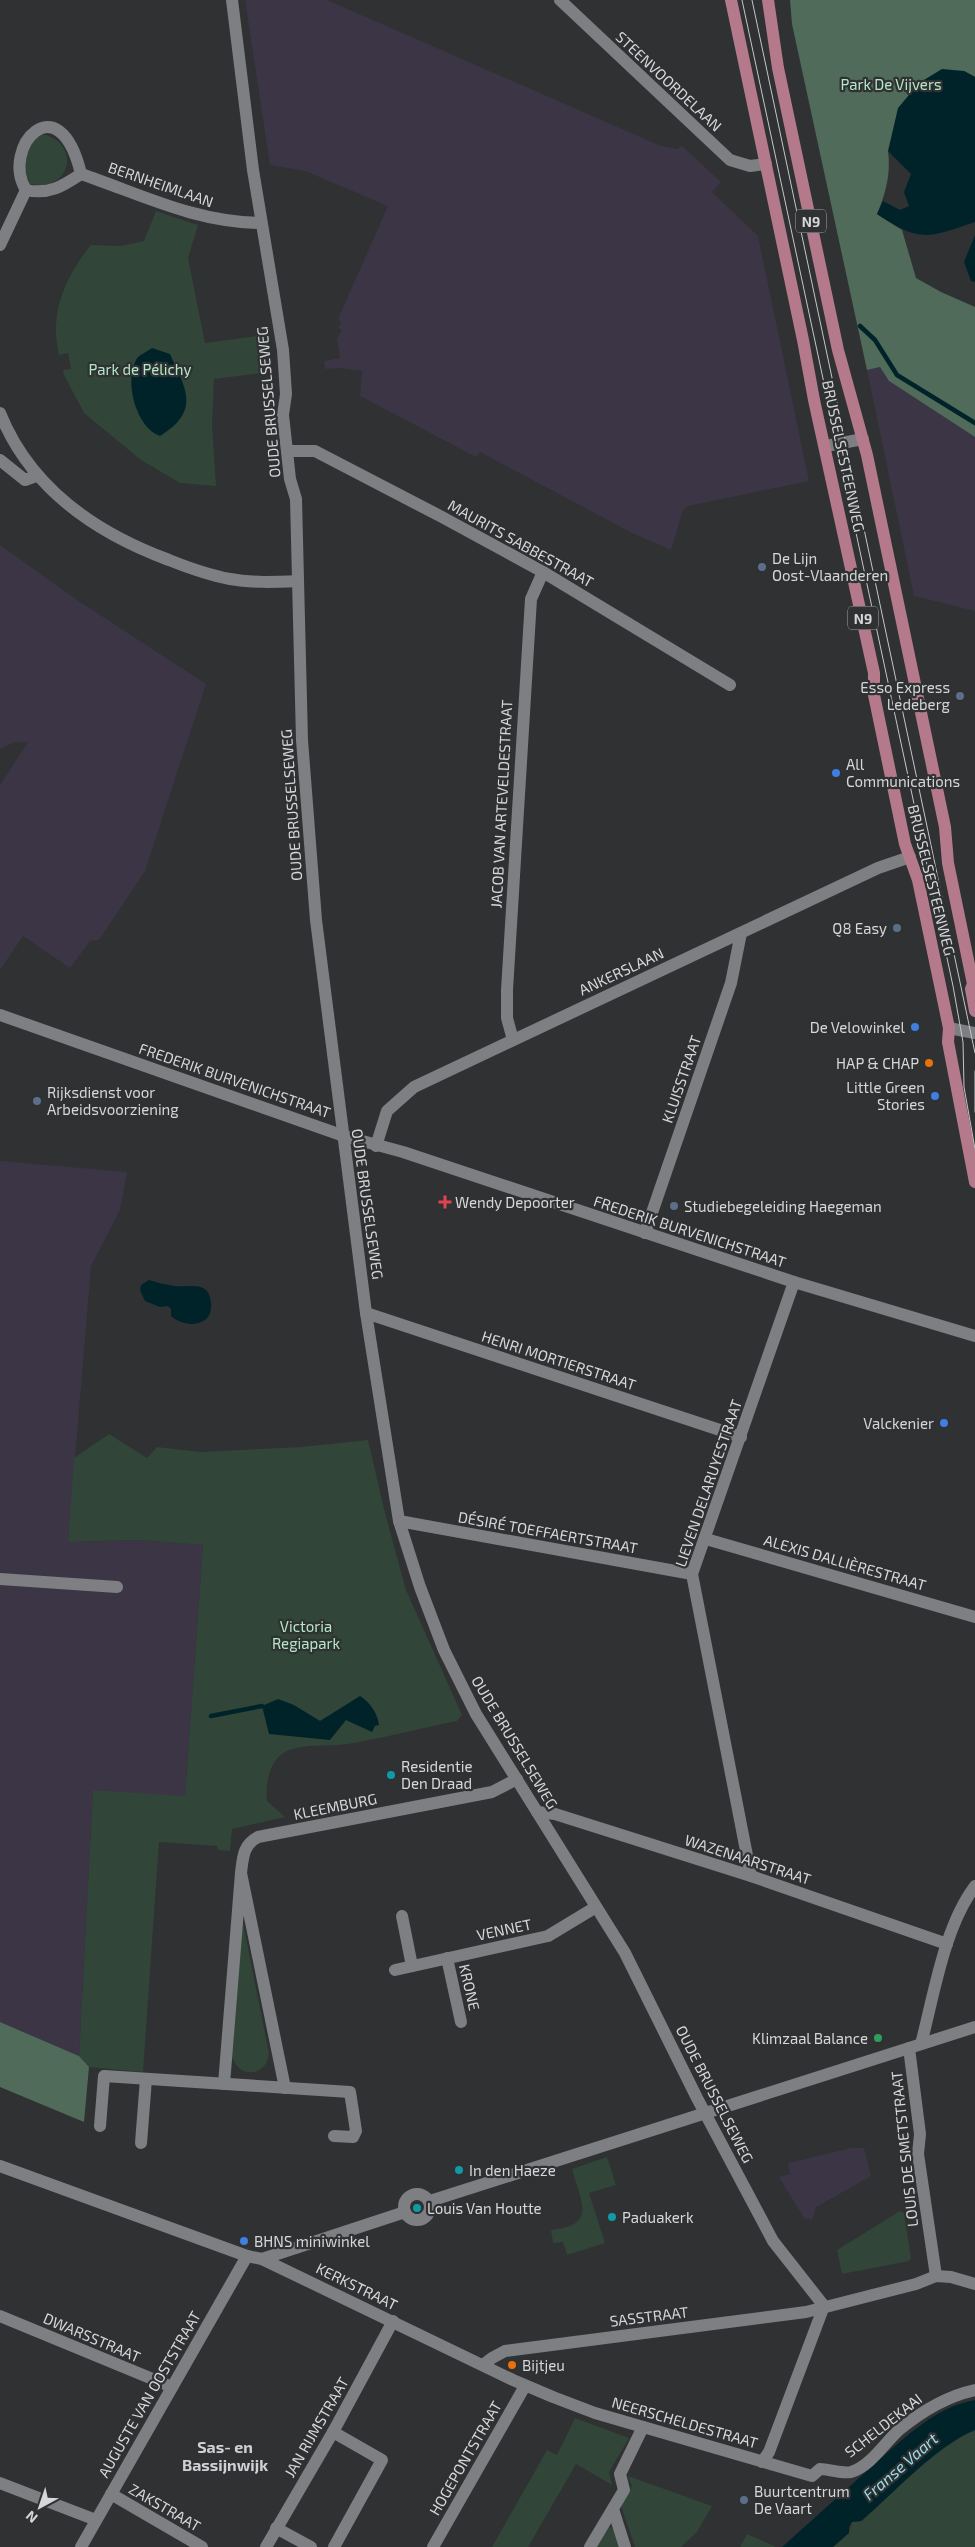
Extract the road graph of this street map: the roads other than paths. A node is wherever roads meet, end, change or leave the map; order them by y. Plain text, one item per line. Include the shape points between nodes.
1 (232, 0) edge
2 (560, 0) edge
3 (731, 0) edge
4 (768, 0) edge
5 (766, 164) junction
6 (81, 174) junction
7 (26, 190) junction
8 (261, 222) junction
9 (0, 245) edge
10 (2, 421) edge
11 (863, 439) junction
12 (826, 446) junction
13 (287, 451) junction
14 (0, 460) edge
15 (36, 476) junction
16 (543, 572) junction
17 (298, 581) junction
18 (730, 685) dead end
19 (910, 857) junction
20 (741, 933) junction
21 (974, 986) edge
22 (975, 1011) edge
23 (0, 1015) edge
24 (949, 1028) junction
25 (975, 1033) edge
26 (513, 1040) junction
27 (344, 1136) junction
28 (376, 1146) junction
29 (975, 1182) edge
30 (645, 1233) junction
31 (794, 1282) junction
32 (366, 1313) junction
33 (975, 1336) edge
34 (741, 1437) junction
35 (399, 1521) junction
36 (706, 1539) junction
37 (692, 1574) junction
38 (0, 1579) edge
39 (117, 1587) dead end
40 (975, 1617) edge
41 (517, 1779) junction
42 (537, 1812) junction
43 (241, 1873) junction
44 (751, 1876) junction
45 (975, 1886) edge
46 (596, 1907) junction
47 (402, 1916) dead end
48 (947, 1944) junction
49 (447, 1958) junction
50 (412, 1966) junction
51 (395, 1970) dead end
52 (461, 2022) dead end
53 (975, 2027) edge
54 (915, 2046) junction
55 (146, 2079) junction
56 (224, 2084) junction
57 (285, 2088) junction
58 (705, 2112) junction
59 (100, 2126) dead end
60 (334, 2136) dead end
61 (142, 2143) dead end
62 (0, 2166) edge
63 (247, 2256) junction
64 (262, 2259) junction
65 (936, 2276) junction
66 (975, 2284) edge
67 (824, 2306) junction
68 (0, 2316) edge
69 (393, 2321) junction
70 (483, 2365) junction
71 (525, 2386) junction
72 (172, 2387) junction
73 (975, 2390) edge
74 (643, 2428) junction
75 (333, 2432) junction
76 (762, 2462) junction
77 (0, 2483) edge
78 (111, 2494) junction
79 (612, 2509) junction
80 (96, 2520) junction
81 (276, 2528) junction
82 (81, 2547) edge
83 (202, 2547) edge
84 (266, 2547) edge
85 (312, 2547) edge
86 (334, 2547) edge
87 (433, 2547) edge
88 (590, 2547) edge
89 (625, 2547) edge

1 - 8 street, OUDE BRUSSELSEWEG
2 - 5 street, STEENVOORDELAAN via 730,160 750,166
3 - 5 main road, BRUSSELSESTEENWEG / N9
4 - 11 main road, BRUSSELSESTEENWEG / N9 via 778,68 838,350
5 - 12 main road, BRUSSELSESTEENWEG / N9
6 - 7 street via 49,192
6 - 7 street via 70,142 48,127 34,127 12,143 8,156 9,170 15,182
6 - 8 street, BERNHEIMLAAN via 200,216 223,221
7 - 9 street
8 - 13 street, OUDE BRUSSELSEWEG via 283,350
10 - 15 street
11 - 12 street
11 - 21 main road, BRUSSELSESTEENWEG / N9 via 945,827 948,863
12 - 19 main road, BRUSSELSESTEENWEG / N9 via 874,673 877,709
13 - 16 street, MAURITS SABBESTRAAT via 315,451
13 - 17 street, OUDE BRUSSELSEWEG via 296,499
14 - 15 street via 25,480
15 - 17 street via 59,499 90,522 140,549 214,576 254,582
16 - 18 street, MAURITS SABBESTRAAT
16 - 26 street, JACOB VAN ARTEVELDESTRAAT via 531,599 524,687 507,990 507,1018
17 - 27 street, OUDE BRUSSELSEWEG via 302,740 316,920
19 - 20 street, ANKERSLAAN via 850,881
19 - 24 main road, BRUSSELSESTEENWEG / N9 via 918,880
20 - 26 street, ANKERSLAAN
20 - 30 street, KLUISSTRAAT via 731,983
21 - 22 main road, BRUSSELSESTEENWEG / N9 via 971,989
23 - 27 street, FREDERIK BURVENICHSTRAAT
24 - 25 street
24 - 29 main road, BRUSSELSESTEENWEG / N9 via 948,1042
26 - 28 street, ANKERSLAAN via 406,1092 387,1111
27 - 28 street, FREDERIK BURVENICHSTRAAT
27 - 32 street, OUDE BRUSSELSEWEG
28 - 30 street, FREDERIK BURVENICHSTRAAT via 403,1152
30 - 31 street, FREDERIK BURVENICHSTRAAT
31 - 33 street, FREDERIK BURVENICHSTRAAT
31 - 34 street, LIEVEN DELARUYESTRAAT
32 - 34 street, HENRI MORTIERSTRAAT
32 - 35 street, OUDE BRUSSELSEWEG
34 - 36 street, LIEVEN DELARUYESTRAAT
35 - 37 street, DÉSIRÉ TOEFFAERTSTRAAT
35 - 41 street, OUDE BRUSSELSEWEG via 444,1650 476,1714
36 - 37 street, LIEVEN DELARUYESTRAAT
36 - 40 street, ALEXIS DALLIÈRESTRAAT
37 - 44 street, LIEVEN DELARUYESTRAAT
38 - 39 street
41 - 42 street, OUDE BRUSSELSEWEG
41 - 43 street, KLEEMBURG via 492,1792 258,1837 249,1842 245,1850
42 - 44 street, WAZENAARSTRAAT via 556,1814
42 - 46 street, OUDE BRUSSELSEWEG
43 - 56 street, KLEEMBURG
43 - 57 street, KLEEMBURG
44 - 48 street, WAZENAARSTRAAT
45 - 48 street, LOUIS DE SMETSTRAAT via 961,1908
46 - 49 street, VENNET via 548,1936
46 - 58 street, OUDE BRUSSELSEWEG via 625,1953
47 - 50 street
48 - 54 street, LOUIS DE SMETSTRAAT
49 - 50 street, VENNET
49 - 52 street, KRONE
50 - 51 street, VENNET
53 - 54 street
54 - 58 street
54 - 65 street, LOUIS DE SMETSTRAAT via 920,2134 918,2154
55 - 56 street
55 - 59 street via 104,2076
55 - 61 street
56 - 57 street
57 - 60 street via 350,2092 356,2131 353,2137
58 - 64 street via 430,2201 421,2194 415,2194 405,2201 405,2212
58 - 67 street, OUDE BRUSSELSEWEG via 773,2241
62 - 63 street, KERKSTRAAT
63 - 64 street, KERKSTRAAT
63 - 72 street, AUGUSTE VAN OOSTSTRAAT
64 - 69 street, KERKSTRAAT
65 - 66 street
65 - 67 street, SASSTRAAT via 916,2284
67 - 70 street, SASSTRAAT via 806,2312 505,2351
67 - 76 street, NEERSCHELDESTRAAT via 769,2452
68 - 72 street, DWARSSTRAAT
69 - 70 street, KERKSTRAAT
69 - 75 street, JAN RIJMSTRAAT
70 - 71 street, KERKSTRAAT
71 - 74 street, NEERSCHELDESTRAAT
71 - 87 street, HOGEPONTSTRAAT
72 - 78 street, AUGUSTE VAN OOSTSTRAAT
73 - 76 street, SCHELDEKAAI via 929,2408 900,2429 863,2465 850,2472 820,2469 812,2476
74 - 76 street, NEERSCHELDESTRAAT
74 - 79 street via 620,2474 624,2490
75 - 81 street, JAN RIJMSTRAAT
75 - 86 street via 382,2460
77 - 80 street
78 - 80 street, AUGUSTE VAN OOSTSTRAAT
78 - 83 street, ZAKSTRAAT
79 - 88 street
79 - 89 street
80 - 82 street, AUGUSTE VAN OOSTSTRAAT
81 - 84 street, JAN RIJMSTRAAT
81 - 85 street

